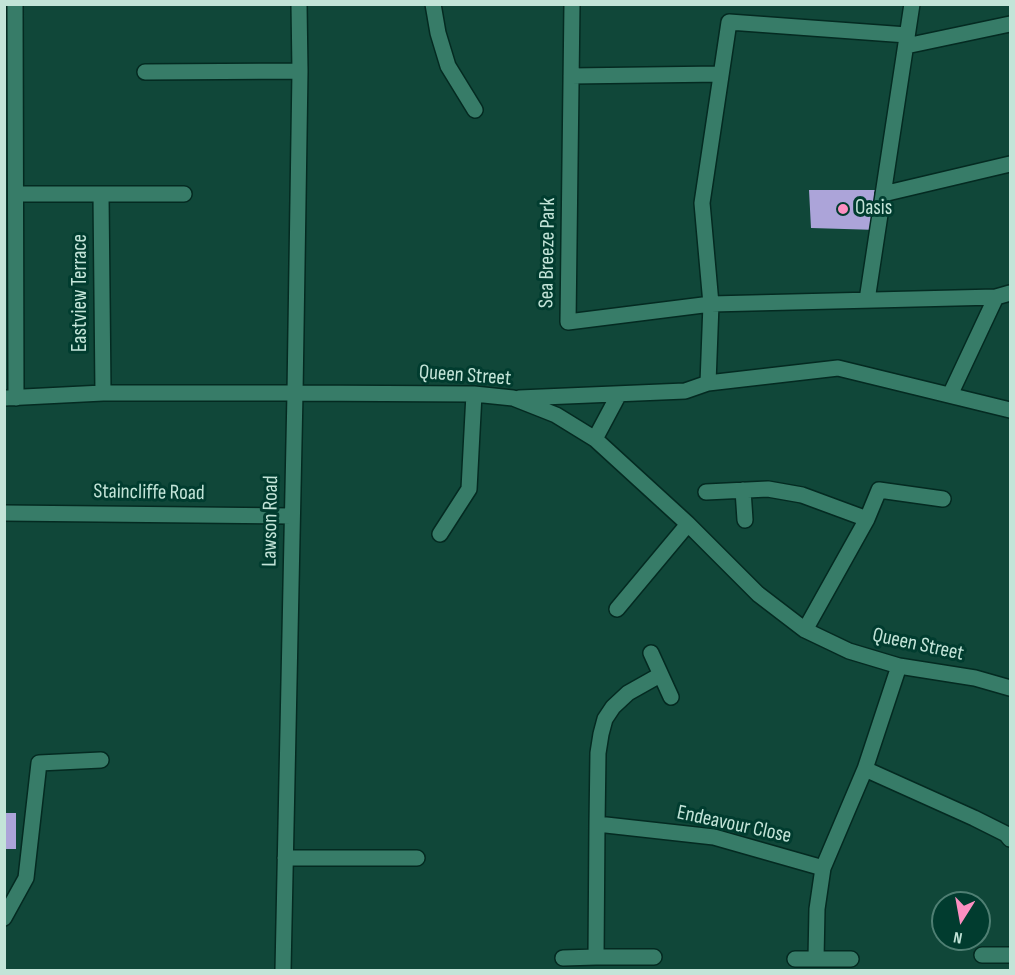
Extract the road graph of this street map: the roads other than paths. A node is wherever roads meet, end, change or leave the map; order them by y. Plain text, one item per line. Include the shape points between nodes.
1 (15, 4) edge
2 (299, 4) edge
3 (433, 4) edge
4 (572, 4) edge
5 (912, 4) edge
6 (1011, 24) edge
7 (906, 40) junction
8 (145, 72) dead end
9 (300, 72) junction
10 (721, 74) junction
11 (571, 76) junction
12 (475, 110) dead end
13 (1011, 164) edge
14 (16, 194) junction
15 (101, 194) junction
16 (184, 194) dead end
17 (883, 194) junction
18 (1003, 295) edge
19 (867, 300) junction
20 (711, 304) junction
21 (708, 383) junction
22 (103, 393) junction
23 (296, 393) junction
24 (474, 394) junction
25 (619, 394) junction
26 (950, 395) junction
27 (10, 398) edge
28 (513, 398) junction
29 (1011, 410) edge
30 (595, 438) junction
31 (743, 490) junction
32 (706, 492) dead end
33 (943, 499) dead end
34 (4, 513) edge
35 (292, 516) junction
36 (867, 519) junction
37 (745, 520) dead end
38 (688, 524) junction
39 (440, 534) dead end
40 (617, 609) dead end
41 (806, 630) junction
42 (651, 653) dead end
43 (899, 666) junction
44 (660, 675) junction
45 (1011, 688) edge
46 (671, 697) dead end
47 (101, 760) dead end
48 (865, 769) junction
49 (597, 824) junction
50 (1011, 839) edge
51 (285, 858) junction
52 (417, 858) dead end
53 (823, 868) junction
54 (4, 918) edge
55 (982, 955) dead end
56 (1011, 955) edge
57 (596, 957) junction
58 (654, 957) dead end
59 (563, 958) dead end
60 (795, 958) dead end
61 (816, 958) junction
62 (851, 959) dead end
63 (283, 970) edge

1 - 14 street
2 - 9 street, Lawson Road
3 - 12 street via 448,66
4 - 11 street, Sea Breeze Park
5 - 7 street
6 - 7 street
7 - 10 street via 729,22
7 - 17 street
8 - 9 street
9 - 23 street, Lawson Road
10 - 11 street
10 - 20 street via 702,203
11 - 20 street, Sea Breeze Park via 568,322
13 - 17 street
14 - 15 street
14 - 27 street
15 - 16 street
15 - 22 street, Eastview Terrace
17 - 19 street
18 - 19 street, Sea Breeze Park
18 - 26 street, Sea Breeze Park
19 - 20 street, Sea Breeze Park
20 - 21 street
21 - 25 street via 685,391
21 - 26 street via 838,368
22 - 23 street, Queen Street
22 - 27 street, Queen Street
23 - 24 street, Queen Street
23 - 35 street, Lawson Road
24 - 28 street, Queen Street
24 - 39 street via 469,489
25 - 28 street
25 - 30 street
26 - 29 street
28 - 30 street, Queen Street via 556,415
30 - 38 street, Queen Street
31 - 32 street
31 - 36 street via 768,489 802,495
31 - 37 street
33 - 36 street via 879,490
34 - 35 street, Staincliffe Road
35 - 51 street, Lawson Road
36 - 41 street
38 - 40 street
38 - 41 street, Queen Street via 758,594
41 - 43 street, Queen Street via 849,651
42 - 44 street
43 - 45 street, Queen Street
43 - 48 street
44 - 46 street
44 - 49 street via 628,693 605,719 598,753
47 - 54 street via 39,762 26,878
48 - 50 street
48 - 53 street
49 - 53 street, Endeavour Close via 714,837
49 - 57 street
51 - 52 street
51 - 63 street, Lawson Road
53 - 61 street
55 - 56 street
57 - 58 street
57 - 59 street
60 - 61 street
61 - 62 street

